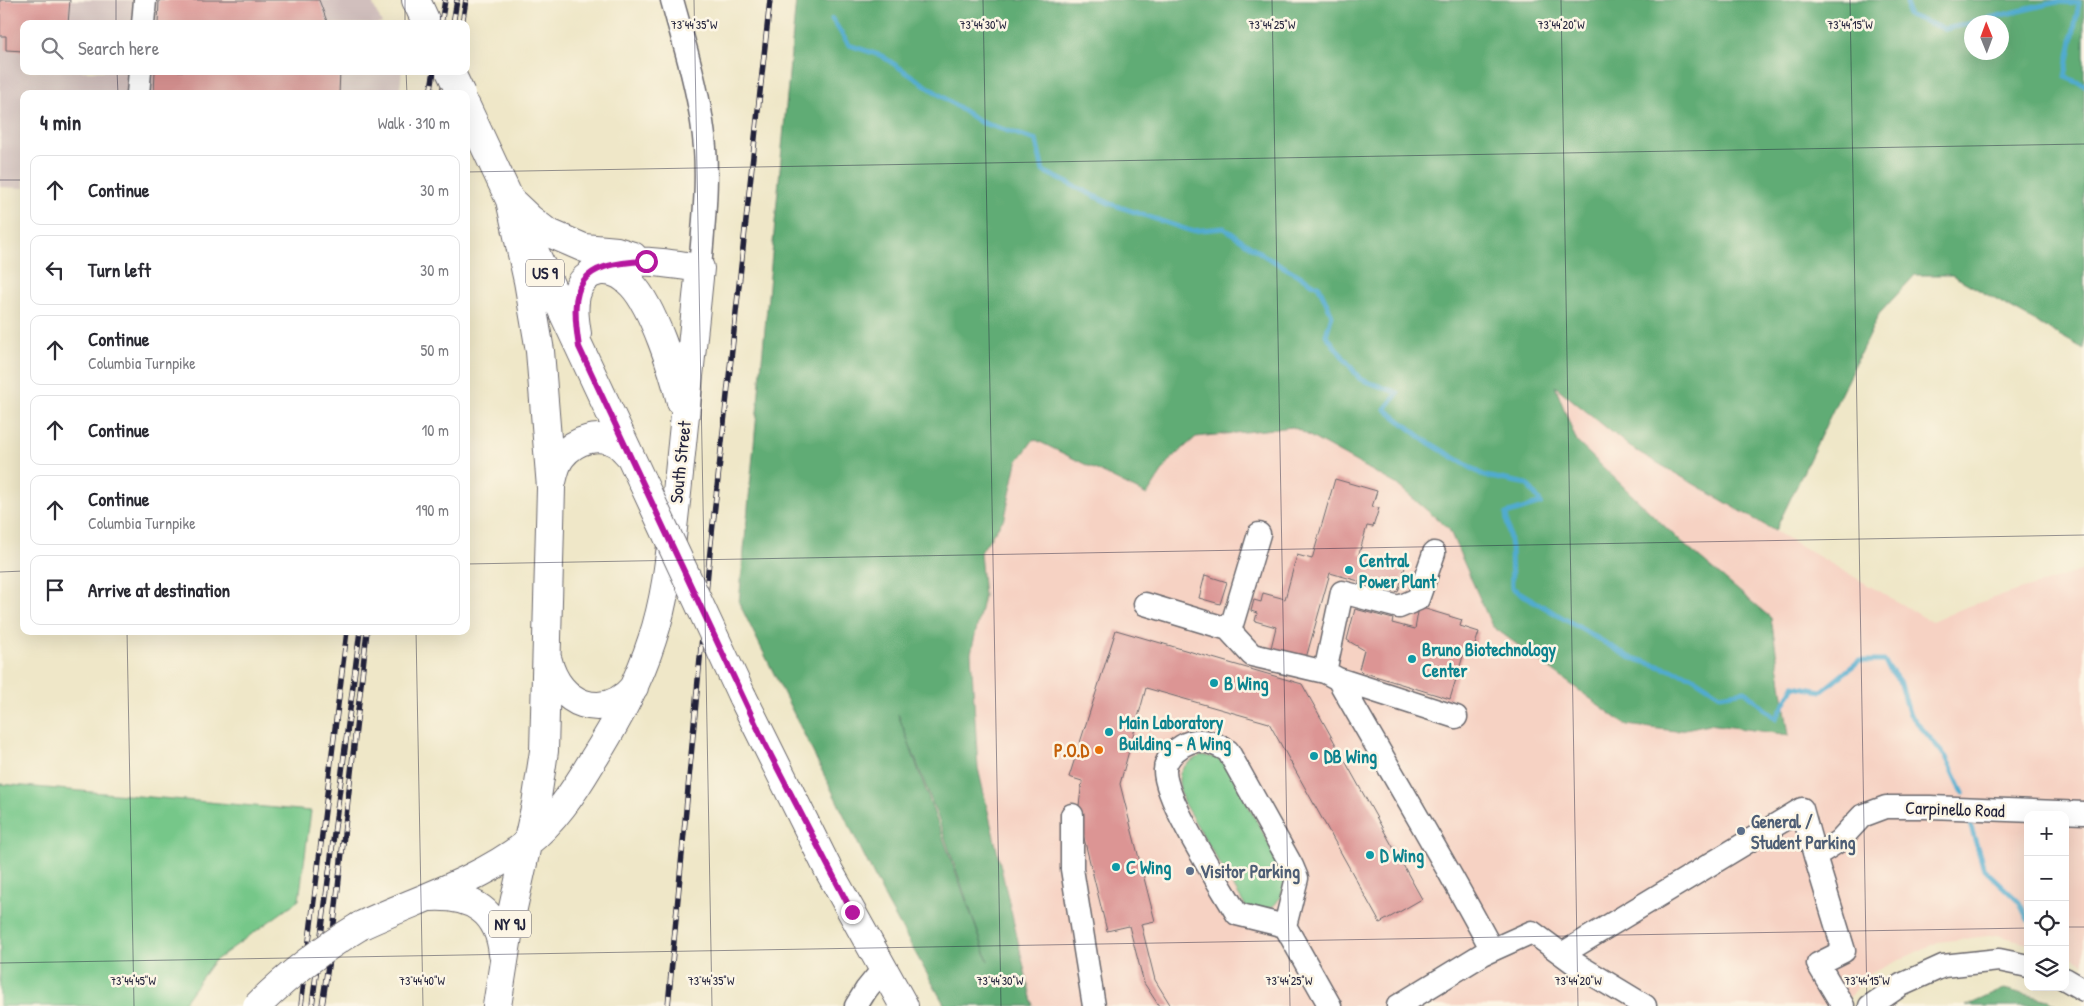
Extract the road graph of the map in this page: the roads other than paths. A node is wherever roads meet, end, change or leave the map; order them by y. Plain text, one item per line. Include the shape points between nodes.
1 (145, 0) edge
2 (416, 0) edge
3 (672, 0) edge
4 (143, 20) edge
5 (426, 20) edge
6 (140, 75) edge
7 (452, 75) edge
8 (138, 90) edge
9 (459, 90) edge
10 (470, 115) edge
11 (510, 200) junction
12 (646, 261) junction
13 (700, 268) junction
14 (592, 272) junction
15 (579, 347) junction
16 (685, 421) junction
17 (629, 455) junction
18 (551, 488) junction
19 (1258, 534) dead end
20 (1434, 553) dead end
21 (1145, 604) dead end
22 (1230, 631) junction
23 (547, 657) junction
24 (1331, 675) junction
25 (634, 687) junction
26 (1456, 717) dead end
27 (2084, 813) edge
28 (1072, 815) dead end
29 (527, 843) junction
30 (1815, 856) junction
31 (418, 900) junction
32 (1285, 926) junction
33 (1492, 950) junction
34 (1562, 954) junction
35 (503, 961) junction
36 (2024, 965) edge
37 (884, 969) junction
38 (2069, 981) edge
39 (2084, 990) edge
40 (257, 1006) edge
41 (497, 1006) edge
42 (856, 1006) edge
43 (904, 1006) edge
44 (1094, 1006) edge
45 (1330, 1006) edge
46 (1398, 1006) edge
47 (1645, 1006) edge
48 (1843, 1006) edge
49 (1870, 1006) edge

1 - 4 street
2 - 5 main road
3 - 13 street, South Street via 703,124 706,187
6 - 8 street
7 - 9 main road, bridge
10 - 11 main road, US 9
11 - 12 main road via 547,232 584,248 617,251
11 - 15 main road, US 9
11 - 18 main road via 540,351
12 - 13 main road
12 - 14 main road via 618,262
13 - 16 main road, South Street
14 - 15 main road via 582,282 574,307
14 - 16 main road via 602,270 618,274 633,285 643,300 672,369
15 - 17 main road, US 9
16 - 25 main road, South Street via 665,590 653,639
17 - 18 main road via 605,439 591,438 580,442 561,457 554,470
17 - 37 main road, US 9, bridge via 807,829
18 - 23 main road
19 - 22 street
20 - 24 street via 1418,599 1399,607 1342,592
21 - 22 street
22 - 24 street via 1252,655
23 - 25 main road via 554,681 562,691 586,704 614,704
23 - 29 main road via 544,751
24 - 26 street
24 - 33 street via 1461,892
25 - 29 main road, South Street via 571,795 544,829
27 - 30 street, Carpinello Road via 1886,807 1862,816 1839,841
28 - 44 street via 1072,869
29 - 31 main road, South Street via 480,874
29 - 35 main road, NY 9J
30 - 34 street via 1802,809
30 - 48 street via 1844,951 1818,964
31 - 35 main road via 457,898 480,908 496,927 502,942
31 - 40 main road, South Street, bridge via 360,926 304,963
32 - 32 street via 1297,878 1292,866 1228,751 1214,743 1191,741 1172,754 1167,762 1165,771 1172,801 1237,914
32 - 45 street
33 - 34 street via 1532,932
33 - 46 street
34 - 47 street
35 - 41 main road, NY 9J
36 - 49 street via 1999,960 1943,966 1901,985
37 - 42 street
37 - 43 main road, US 9
38 - 39 street

